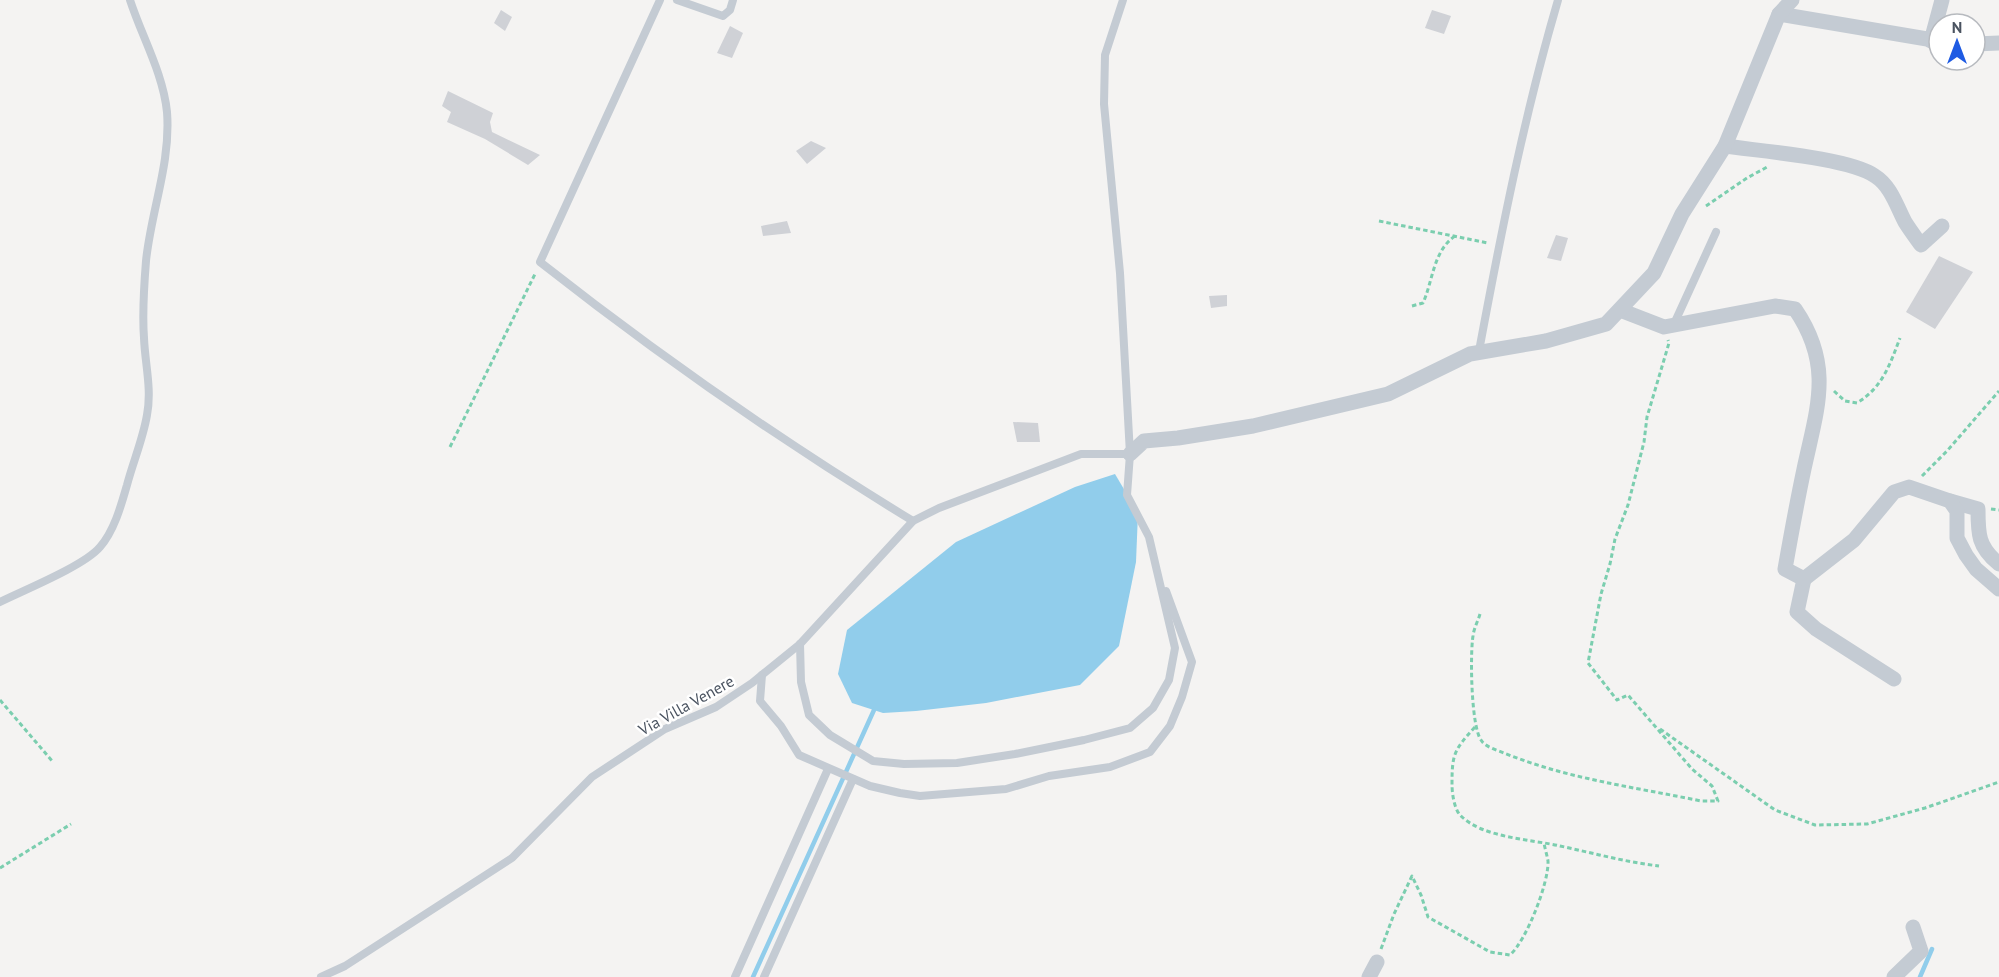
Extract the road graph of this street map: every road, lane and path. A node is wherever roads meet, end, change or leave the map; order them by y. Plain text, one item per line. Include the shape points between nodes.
1 (130, 0) edge
2 (660, 0) edge
3 (677, 0) edge
4 (733, 0) edge
5 (1123, 0) edge
6 (1558, 0) edge
7 (1792, 0) edge
8 (1779, 14) junction
9 (1927, 40) edge
10 (1725, 146) junction
11 (1773, 165) dead end
12 (1702, 208) dead end
13 (1379, 220) dead end
14 (1942, 226) dead end
15 (1716, 232) dead end
16 (1455, 236) junction
17 (1499, 245) junction
18 (540, 262) junction
19 (1412, 306) dead end
20 (1620, 310) junction
21 (1669, 326) junction
22 (1900, 338) dead end
23 (1479, 351) junction
24 (1820, 381) junction
25 (1999, 391) edge
26 (450, 447) dead end
27 (1130, 454) junction
28 (1909, 487) junction
29 (1950, 501) junction
30 (913, 521) junction
31 (1999, 564) edge
32 (1158, 573) junction
33 (1804, 579) junction
34 (1999, 590) edge
35 (0, 602) edge
36 (1480, 614) dead end
37 (800, 644) junction
38 (762, 675) junction
39 (1894, 679) dead end
40 (0, 700) edge
41 (1475, 727) junction
42 (1656, 727) junction
43 (53, 762) dead end
44 (828, 769) junction
45 (852, 778) junction
46 (1999, 782) edge
47 (71, 824) dead end
48 (1544, 843) junction
49 (1659, 866) dead end
50 (0, 868) edge
51 (1913, 927) dead end
52 (1377, 962) joint
53 (321, 977) edge
54 (735, 977) edge
55 (764, 977) edge
56 (1369, 977) edge
57 (1894, 977) edge

1 - 35 lane via 162,84 168,134 143,296 149,381 147,415 121,506 99,549
2 - 18 lane
3 - 4 lane via 723,16
5 - 27 lane via 1105,55 1104,104 1120,273
6 - 17 lane via 1534,84
7 - 8 street
8 - 9 street
8 - 10 street
10 - 14 street via 1819,159 1875,175 1921,246
10 - 20 street via 1682,214 1654,273
11 - 12 path
13 - 16 path
15 - 21 lane
16 - 17 path
16 - 19 path via 1441,252 1423,303
17 - 23 lane
18 - 26 path
18 - 30 lane via 720,394
20 - 21 street
20 - 23 street via 1606,324 1546,341
21 - 24 street via 1775,306 1795,309 1814,344
21 - 42 path via 1669,343 1601,594 1588,663 1617,700 1628,695
22 - 24 path via 1880,383 1857,403 1845,401
23 - 27 street via 1388,394 1253,426 1144,441
24 - 33 street via 1785,569
25 - 28 path via 1947,451
27 - 30 lane, Via Villa Venere via 1081,454
27 - 32 lane via 1127,495 1149,537
28 - 29 street
28 - 33 street via 1894,492 1854,540
29 - 31 street via 1978,509 1979,539
29 - 34 street via 1957,511 1957,538 1966,555
30 - 37 lane, Via Villa Venere
32 - 37 lane via 1175,648 1169,680 1153,708 1130,728 1038,749 957,763 873,761 830,735 808,715 801,682
32 - 45 lane via 1192,662 1170,726 1150,752 1110,767 1049,776 1006,789 946,795 900,793
33 - 39 street via 1797,612 1816,629
36 - 41 path via 1473,635
37 - 38 lane, Via Villa Venere
38 - 44 lane via 760,700 799,755
38 - 53 lane, Via Villa Venere via 716,707 665,729 592,777 512,858 345,966
40 - 43 path
41 - 42 path via 1481,741 1491,748 1566,774 1718,801 1712,786
41 - 48 path via 1452,758 1452,793 1459,813 1498,836
42 - 46 path via 1775,810 1815,825 1867,824
44 - 45 lane
44 - 54 lane
45 - 55 lane
47 - 50 path
48 - 49 path
48 - 52 path via 1548,863 1545,880 1525,937 1510,955 1490,952 1428,917 1412,876
51 - 57 street via 1921,951
52 - 56 street

